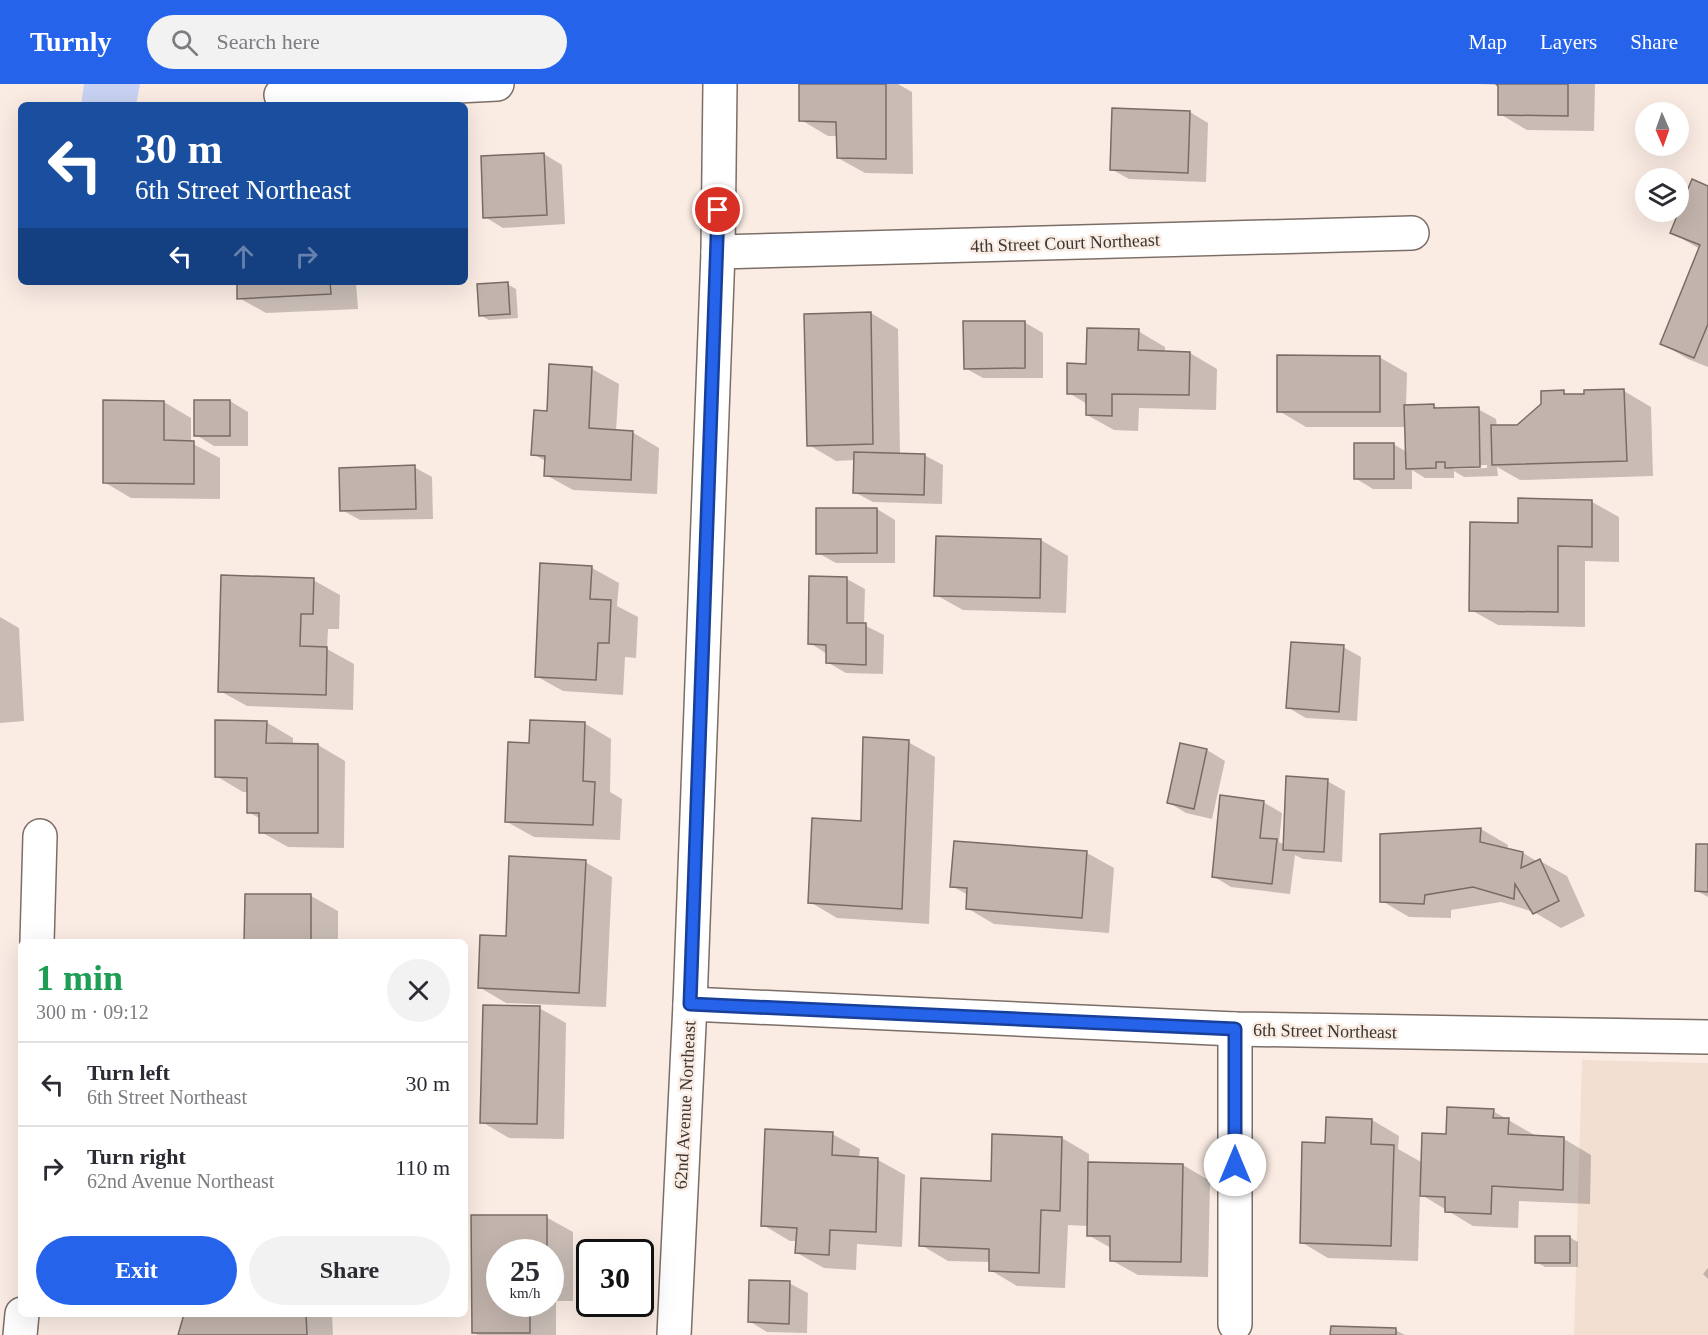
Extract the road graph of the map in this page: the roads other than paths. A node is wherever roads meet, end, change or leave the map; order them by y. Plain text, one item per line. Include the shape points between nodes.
1 (497, 84) edge
2 (720, 84) edge
3 (281, 95) dead end
4 (1412, 233) dead end
5 (718, 252) junction
6 (40, 836) dead end
7 (37, 939) edge
8 (690, 1004) junction
9 (1235, 1029) junction
10 (1708, 1037) edge
11 (22, 1317) edge
12 (1235, 1324) dead end
13 (20, 1335) edge
14 (674, 1335) edge

1 - 3 street
2 - 5 street, 62nd Avenue Northeast
4 - 5 street, 4th Street Court Northeast
5 - 8 street, 62nd Avenue Northeast
6 - 7 street
8 - 9 street, 6th Street Northeast
8 - 14 street, 62nd Avenue Northeast
9 - 10 street, 6th Street Northeast
9 - 12 street
11 - 13 street

